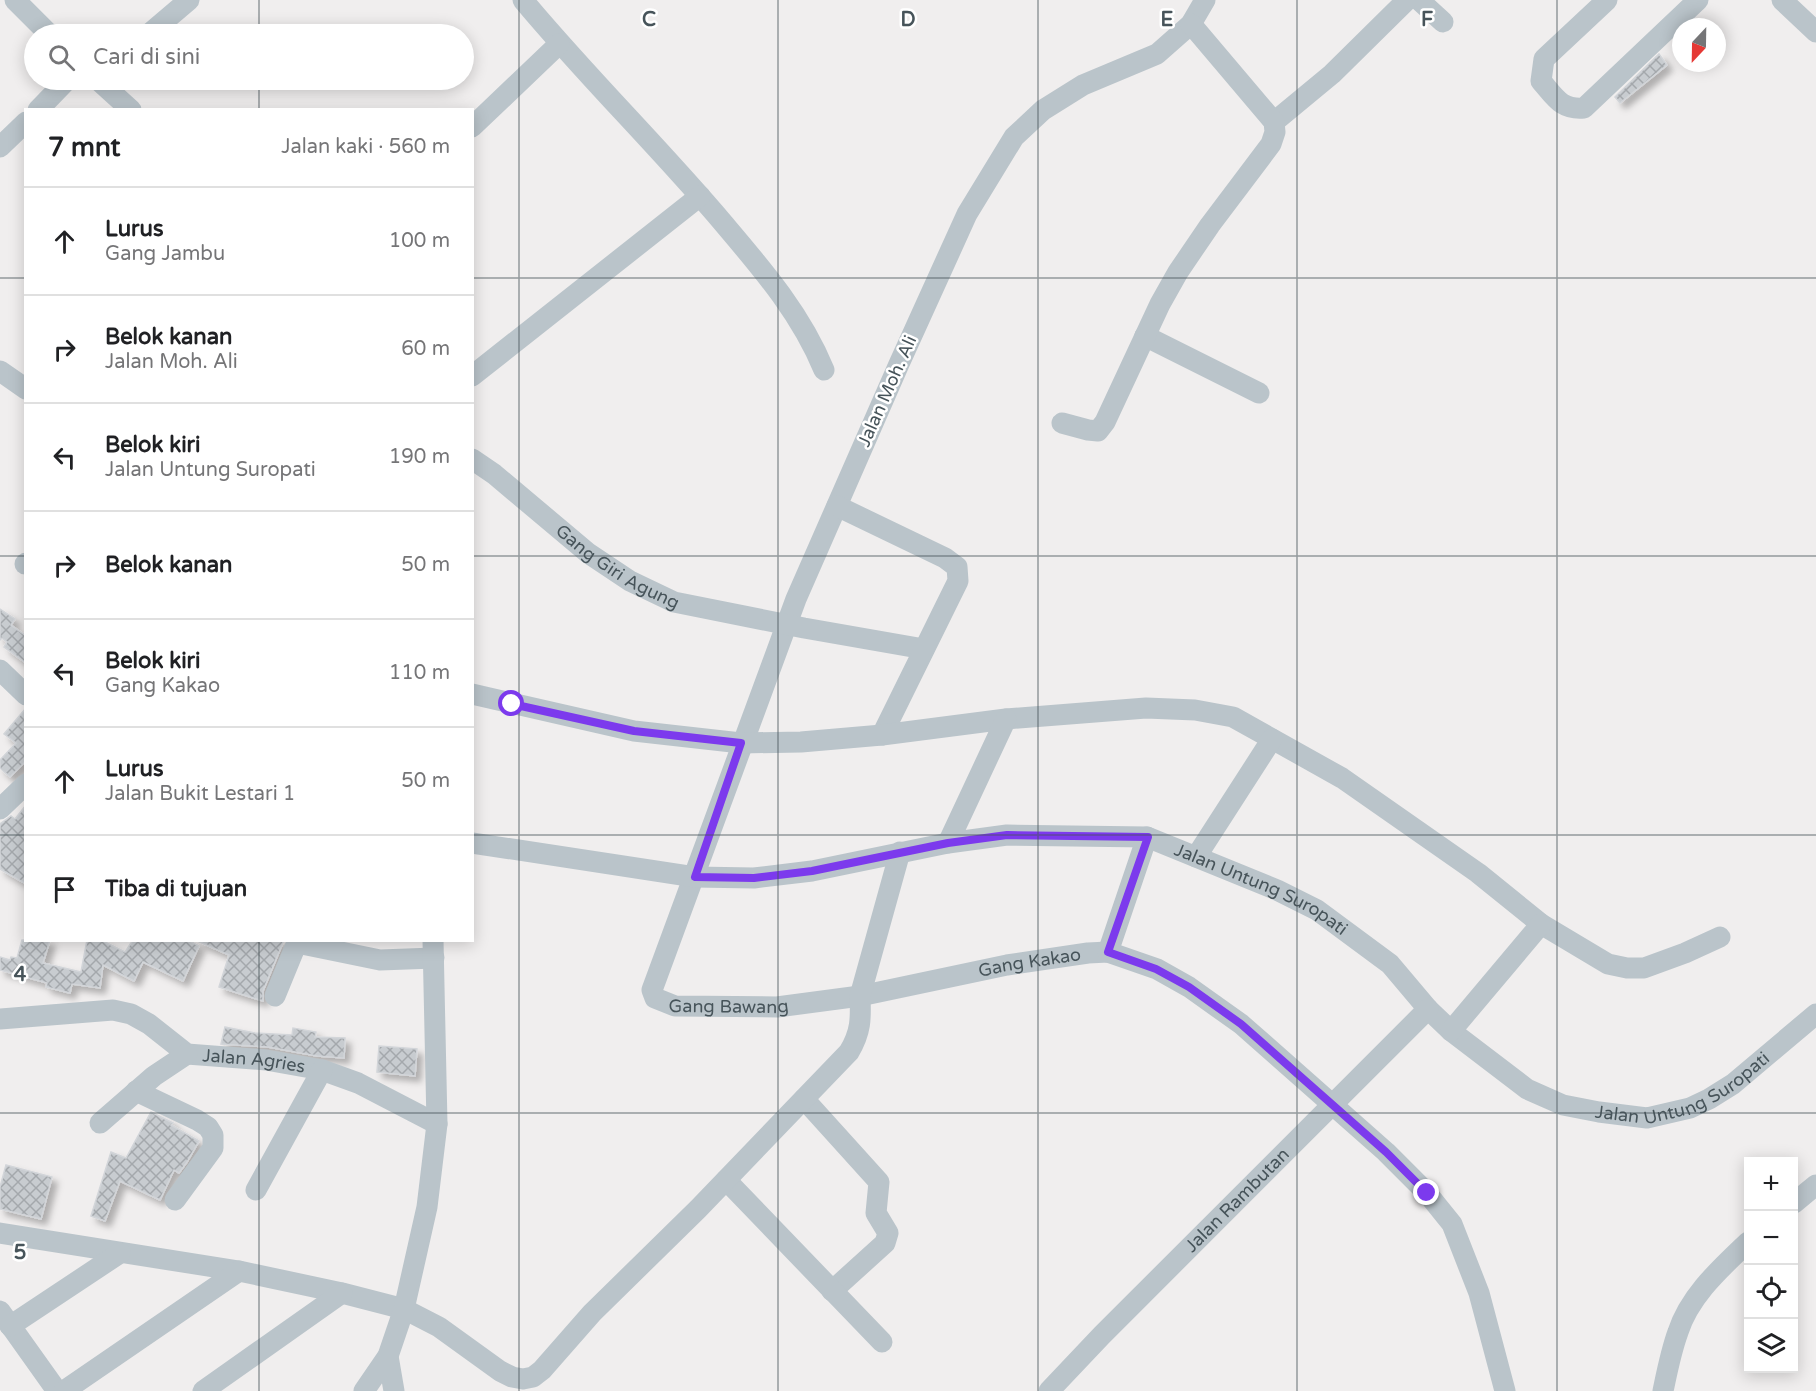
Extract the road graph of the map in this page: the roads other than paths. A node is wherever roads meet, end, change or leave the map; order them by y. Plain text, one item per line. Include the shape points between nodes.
1 (15, 0) edge
2 (189, 0) edge
3 (523, 0) edge
4 (1204, 0) edge
5 (1407, 0) edge
6 (1419, 0) edge
7 (1607, 0) edge
8 (1698, 0) edge
9 (1782, 0) edge
10 (1443, 22) dead end
11 (39, 24) edge
12 (161, 24) edge
13 (1191, 24) junction
14 (1816, 32) edge
15 (559, 44) junction
16 (58, 90) edge
17 (109, 90) edge
18 (40, 108) edge
19 (128, 108) edge
20 (1274, 122) junction
21 (24, 124) edge
22 (474, 125) edge
23 (0, 147) edge
24 (700, 196) junction
25 (1145, 336) junction
26 (824, 370) dead end
27 (0, 371) edge
28 (474, 374) edge
29 (24, 388) edge
30 (1259, 393) dead end
31 (1062, 423) dead end
32 (474, 460) edge
33 (837, 506) junction
34 (787, 624) junction
35 (924, 649) junction
36 (0, 670) edge
37 (24, 693) edge
38 (474, 694) edge
39 (1006, 719) junction
40 (882, 735) junction
41 (1272, 739) junction
42 (741, 743) junction
43 (24, 786) edge
44 (0, 809) edge
45 (1148, 837) junction
46 (474, 843) edge
47 (948, 843) junction
48 (900, 852) junction
49 (1196, 856) junction
50 (695, 877) junction
51 (1541, 924) junction
52 (1720, 937) dead end
53 (297, 942) edge
54 (434, 949) edge
55 (1108, 952) junction
56 (276, 996) dead end
57 (860, 996) junction
58 (1428, 1009) junction
59 (1816, 1014) edge
60 (0, 1019) edge
61 (1451, 1031) junction
62 (187, 1054) junction
63 (322, 1070) junction
64 (136, 1091) junction
65 (804, 1099) junction
66 (1333, 1105) junction
67 (100, 1123) dead end
68 (437, 1125) junction
69 (726, 1180) junction
70 (1816, 1185) edge
71 (256, 1190) dead end
72 (175, 1200) dead end
73 (1798, 1200) edge
74 (0, 1233) edge
75 (1744, 1247) edge
76 (120, 1253) junction
77 (239, 1271) junction
78 (832, 1291) junction
79 (342, 1293) junction
80 (404, 1309) junction
81 (5, 1319) edge
82 (882, 1342) dead end
83 (388, 1356) junction
84 (213, 1388) edge
85 (57, 1391) edge
86 (64, 1391) edge
87 (364, 1391) edge
88 (394, 1391) edge
89 (1049, 1391) edge
90 (1505, 1391) edge
91 (1663, 1391) edge

1 - 11 street
2 - 12 street
3 - 15 street
4 - 13 street, Jalan Moh. Ali
5 - 20 street via 1332,74
6 - 10 street
7 - 8 street via 1544,59 1541,81 1563,105 1572,109 1584,108
9 - 14 street
13 - 20 street
13 - 33 street, Jalan Moh. Ali via 1157,54 1083,85 1042,110 1014,137 967,214
15 - 22 street
15 - 24 street
16 - 18 street
17 - 19 street
20 - 25 street via 1275,132 1266,154 1178,272
21 - 23 street
24 - 26 street via 788,301
24 - 28 street
25 - 30 street
25 - 31 street via 1098,431
27 - 29 street
32 - 34 street, Gang Giri Agung via 588,553 630,581 674,602
33 - 34 street, Jalan Moh. Ali
33 - 35 street via 957,567 958,581
34 - 35 street, Gang Giri Agung
34 - 42 street, Jalan Moh. Ali
35 - 40 street
36 - 37 street
38 - 42 street via 634,731
39 - 40 street
39 - 41 street via 1146,708 1195,710 1233,717
39 - 47 street
40 - 42 street
41 - 49 street
41 - 51 street via 1342,778 1478,873
42 - 50 street, Jalan Moh. Ali
43 - 44 street
45 - 47 street, Jalan Untung Suropati via 1007,835
45 - 49 street, Jalan Untung Suropati
45 - 55 street
46 - 50 street, Jalan Untung Suropati
47 - 48 street, Jalan Untung Suropati
48 - 50 street, Jalan Untung Suropati via 812,871 754,878
48 - 57 street
49 - 58 street, Jalan Untung Suropati via 1317,910 1390,964
50 - 57 street, Gang Bawang via 656,976 652,990 655,998 675,1006 777,1007
51 - 52 street via 1608,964 1628,968 1644,968
51 - 61 street
53 - 54 street via 380,960
53 - 56 street
54 - 68 street
55 - 57 street, Gang Kakao via 1008,965
55 - 66 street, Gang Kakao via 1156,969 1189,987 1241,1024
57 - 65 street via 858,1038
58 - 61 street, Jalan Untung Suropati
58 - 66 street, Jalan Rambutan
59 - 61 street, Jalan Untung Suropati via 1733,1084 1709,1099 1690,1108 1647,1118 1563,1105 1527,1089
60 - 62 street, Jalan Agries via 113,1010 149,1024
62 - 63 street, Jalan Agries via 266,1060
62 - 64 street
63 - 68 street, Jalan Agries via 358,1083
63 - 71 street
64 - 67 street
64 - 72 street via 197,1120 213,1135 213,1148
65 - 69 street
65 - 78 street via 879,1182 876,1212 888,1233 885,1243
66 - 89 street, Jalan Rambutan
66 - 90 street, Gang Kakao via 1411,1177 1452,1224 1479,1293
68 - 80 street via 427,1207
69 - 78 street
69 - 80 street via 533,1377 523,1379 500,1371 438,1327
70 - 73 street
74 - 76 street
75 - 91 street via 1691,1303 1678,1332
76 - 77 street
76 - 81 street
77 - 79 street
77 - 86 street
78 - 82 street
79 - 80 street
79 - 84 street
80 - 83 street
81 - 85 street
83 - 87 street
83 - 88 street

